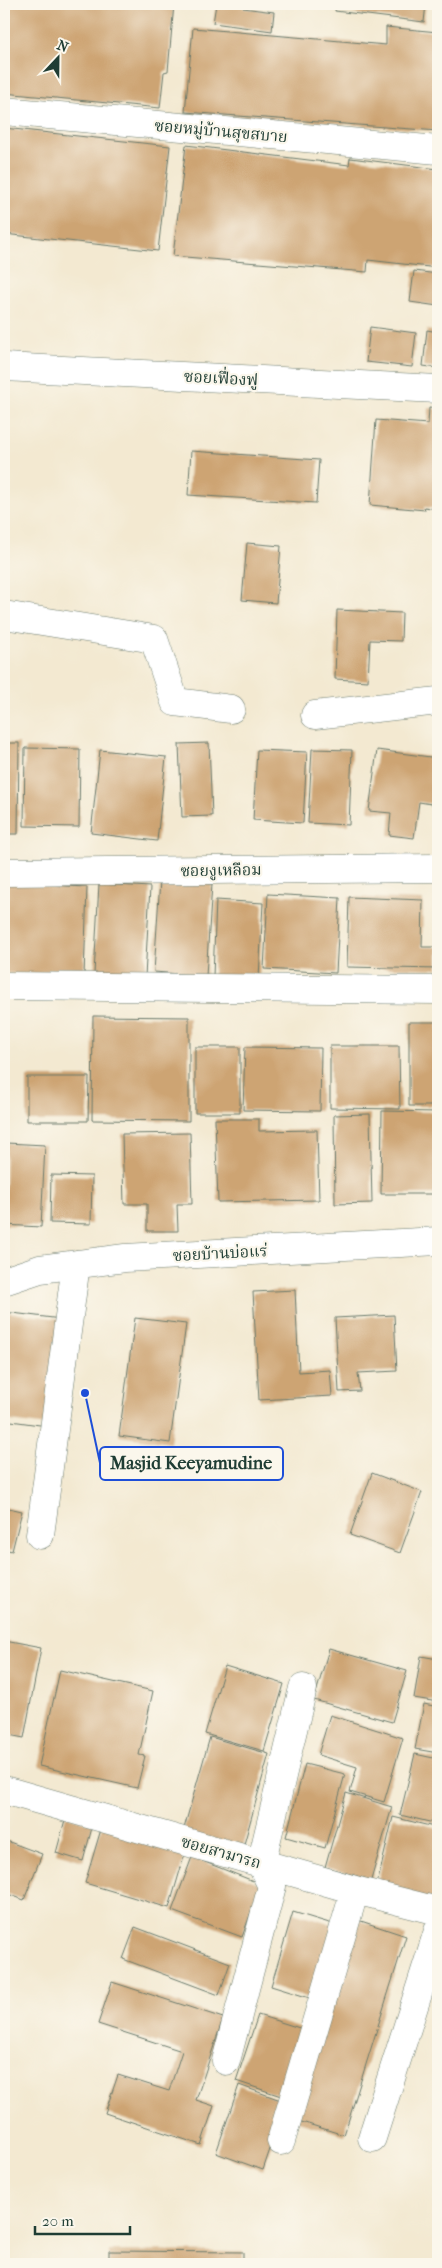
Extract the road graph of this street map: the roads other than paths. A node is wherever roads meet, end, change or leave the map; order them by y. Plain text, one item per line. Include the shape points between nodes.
1 (4, 111) edge
2 (438, 150) edge
3 (4, 366) edge
4 (438, 389) edge
5 (4, 615) edge
6 (438, 701) edge
7 (231, 710) dead end
8 (315, 714) dead end
9 (438, 868) edge
10 (4, 872) edge
11 (4, 986) edge
12 (438, 990) edge
13 (438, 1241) edge
14 (76, 1264) junction
15 (4, 1281) edge
16 (40, 1535) dead end
17 (303, 1688) dead end
18 (4, 1790) edge
19 (261, 1864) junction
20 (355, 1890) junction
21 (438, 1911) edge
22 (438, 1931) edge
23 (226, 2061) dead end
24 (372, 2138) dead end
25 (281, 2141) dead end

1 - 2 street, ซอยหมู่บ้านสุขสบาย
3 - 4 street, ซอยเฟื่องฟู
5 - 7 street via 154,639 175,702
6 - 8 street
9 - 10 street, ซอยงูเหลือม
11 - 12 street
13 - 14 street, ซอยบ้านบ่อแร่ via 125,1258
14 - 15 street, ซอยบ้านบ่อแร่ via 40,1269
14 - 16 street
17 - 19 street
18 - 19 street, ซอยสามารถ
19 - 20 street, ซอยสามารถ
19 - 23 street via 272,1886
20 - 21 street, ซอยสามารถ
20 - 25 street
22 - 24 street

